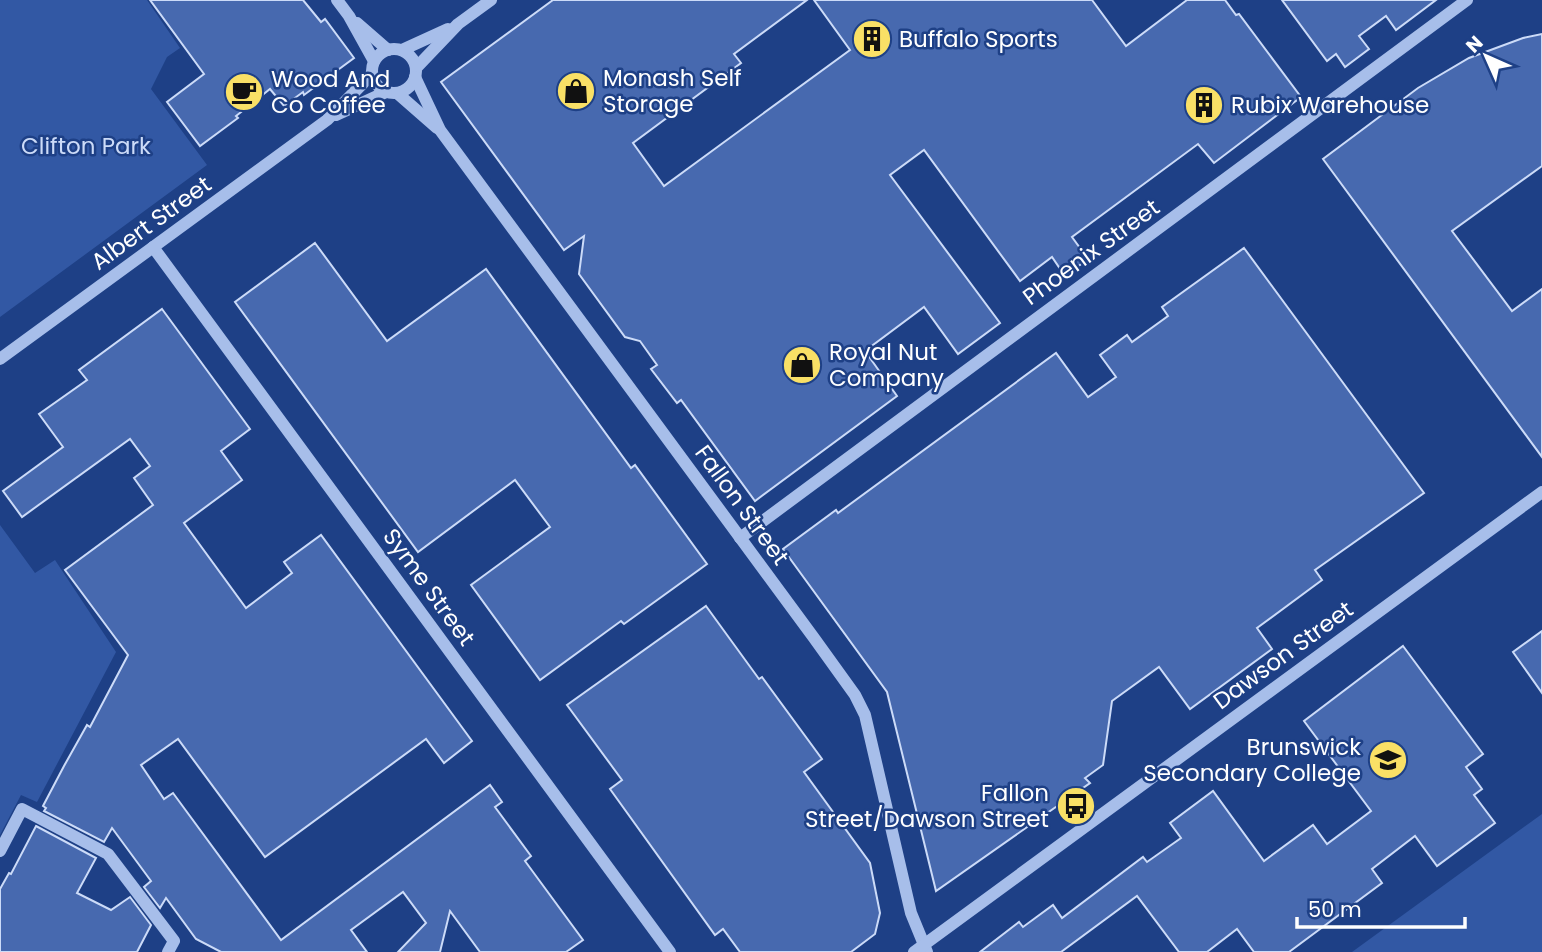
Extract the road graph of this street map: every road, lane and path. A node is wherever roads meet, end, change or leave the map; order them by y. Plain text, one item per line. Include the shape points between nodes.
1 (337, 0) edge
2 (491, 0) edge
3 (1467, 0) edge
4 (349, 16) junction
5 (458, 24) junction
6 (388, 50) junction
7 (402, 50) junction
8 (373, 67) junction
9 (416, 72) junction
10 (391, 92) junction
11 (327, 120) junction
12 (440, 130) junction
13 (153, 247) junction
14 (0, 359) edge
15 (1542, 492) edge
16 (740, 538) junction
17 (0, 851) edge
18 (922, 949) edge
19 (168, 952) edge
20 (670, 952) edge
21 (938, 952) edge

1 - 4 street
2 - 5 street
3 - 16 street, Phoenix Street
4 - 6 street
4 - 8 street
5 - 7 street
5 - 9 street
6 - 7 street
6 - 8 street
7 - 9 street via 411,57
8 - 10 street via 376,85
8 - 11 street, Albert Street
9 - 10 street via 409,88
9 - 12 street, Fallon Street
10 - 11 street, Albert Street
10 - 12 street, Fallon Street
11 - 13 street, Albert Street
12 - 16 street, Fallon Street
13 - 14 street, Albert Street
13 - 20 street, Syme Street
15 - 18 street, Dawson Street
16 - 18 street, Fallon Street via 861,705
17 - 19 street via 22,809 108,854 174,941
18 - 21 street

